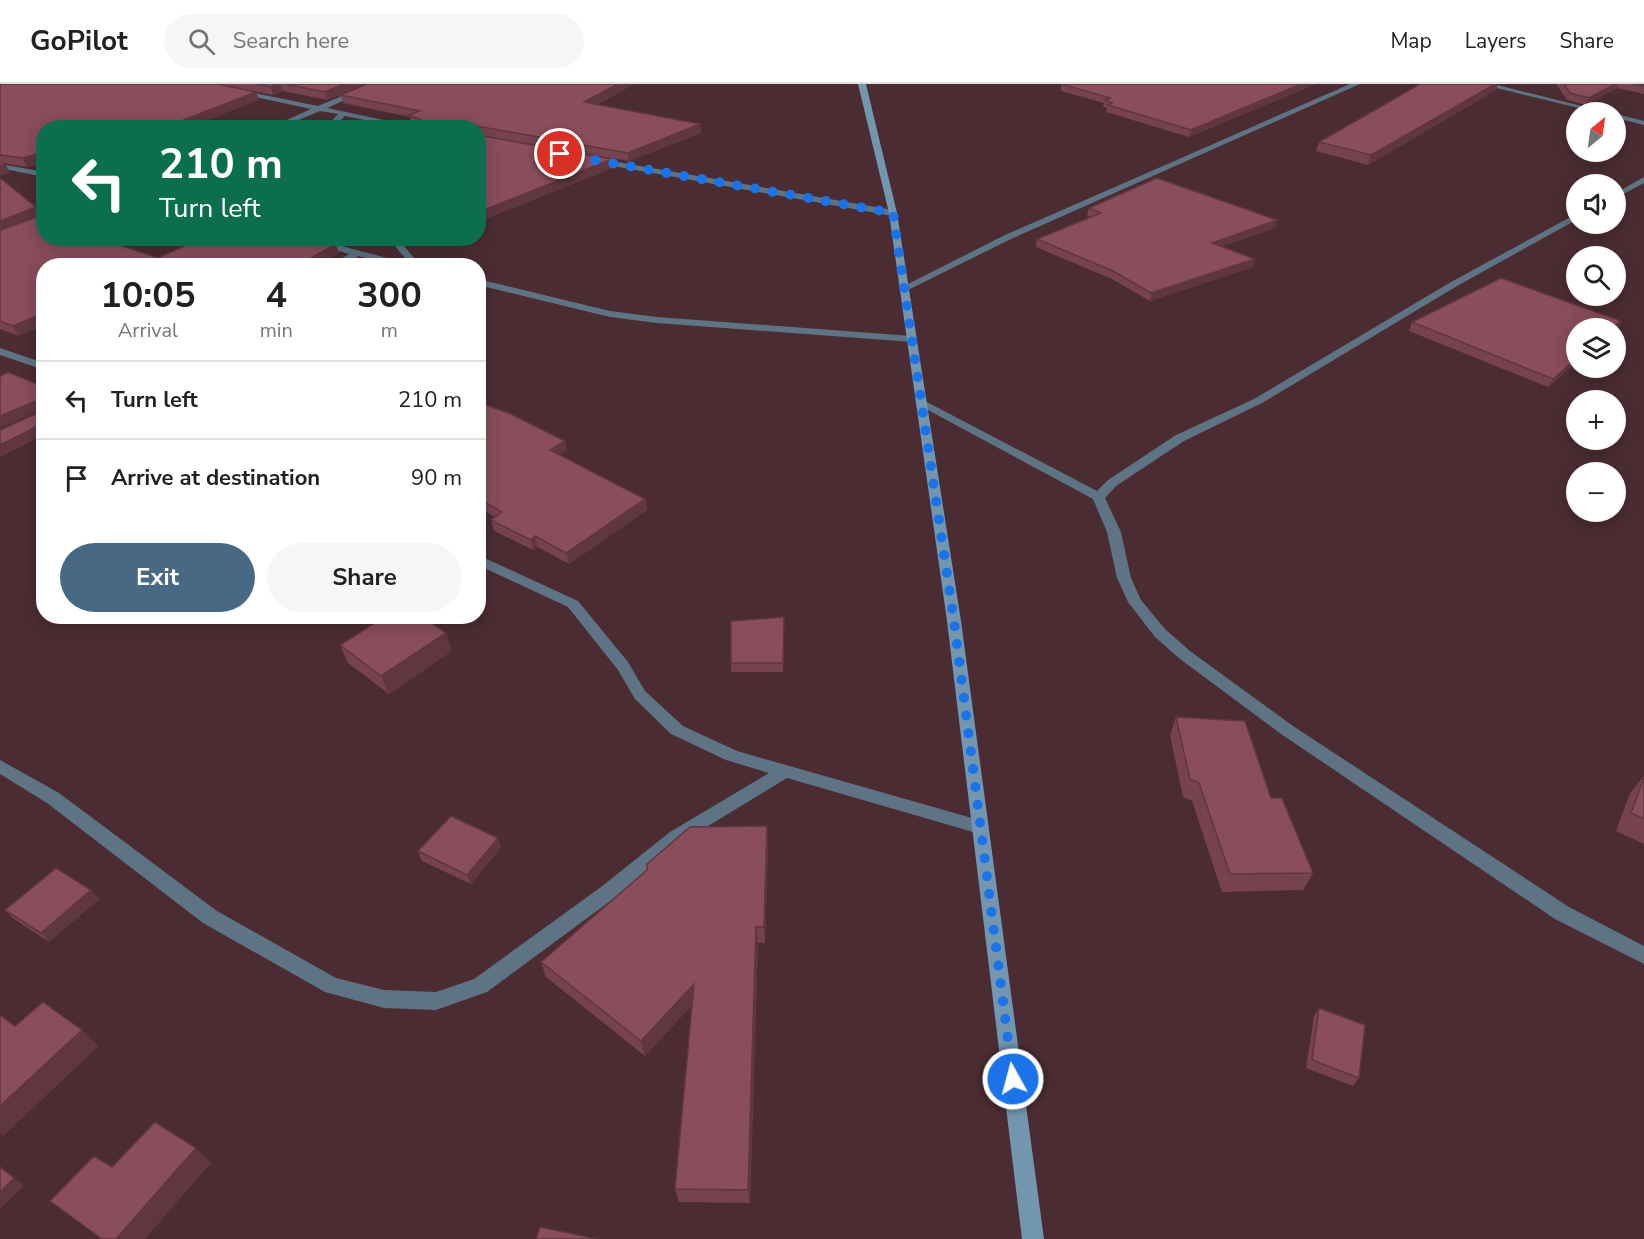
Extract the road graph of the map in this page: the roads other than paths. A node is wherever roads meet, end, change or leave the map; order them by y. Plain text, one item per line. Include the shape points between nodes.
1 (198, 84) edge
2 (377, 84) edge
3 (862, 84) edge
4 (1356, 84) edge
5 (1484, 84) edge
6 (1566, 103) edge
7 (319, 109) junction
8 (344, 113) junction
9 (1626, 118) edge
10 (292, 120) edge
11 (337, 120) edge
12 (379, 120) edge
13 (1644, 123) edge
14 (580, 158) edge
15 (0, 166) edge
16 (36, 173) edge
17 (1644, 180) edge
18 (1626, 190) edge
19 (893, 213) junction
20 (1566, 222) edge
21 (327, 246) edge
22 (399, 246) edge
23 (356, 254) junction
24 (348, 258) edge
25 (373, 258) edge
26 (410, 258) edge
27 (486, 284) edge
28 (905, 288) junction
29 (912, 339) junction
30 (0, 351) edge
31 (36, 364) edge
32 (921, 403) junction
33 (1098, 497) junction
34 (486, 563) edge
35 (0, 766) edge
36 (785, 771) junction
37 (980, 827) junction
38 (1644, 956) edge
39 (1033, 1239) edge

1 - 7 street
2 - 7 street
3 - 19 main road
4 - 28 street via 1008,237
5 - 6 street
7 - 8 street
7 - 10 street
8 - 11 street
8 - 12 street
9 - 13 street
14 - 19 street
15 - 16 street
17 - 18 street
19 - 28 main road
20 - 33 street via 1258,401 1180,438 1112,483
21 - 23 street
22 - 26 street
23 - 24 street
23 - 25 street
27 - 29 street via 610,314 657,321
28 - 29 main road
29 - 32 main road
30 - 31 street
32 - 33 street
32 - 37 main road
33 - 38 street via 1114,532 1124,578 1135,602 1160,633 1185,655 1287,730 1562,913
34 - 36 street via 573,604 623,666 640,694 677,730 732,756
35 - 36 street via 53,798 210,917 332,986 384,999 436,1001 480,986 676,837
36 - 37 street
37 - 39 main road

